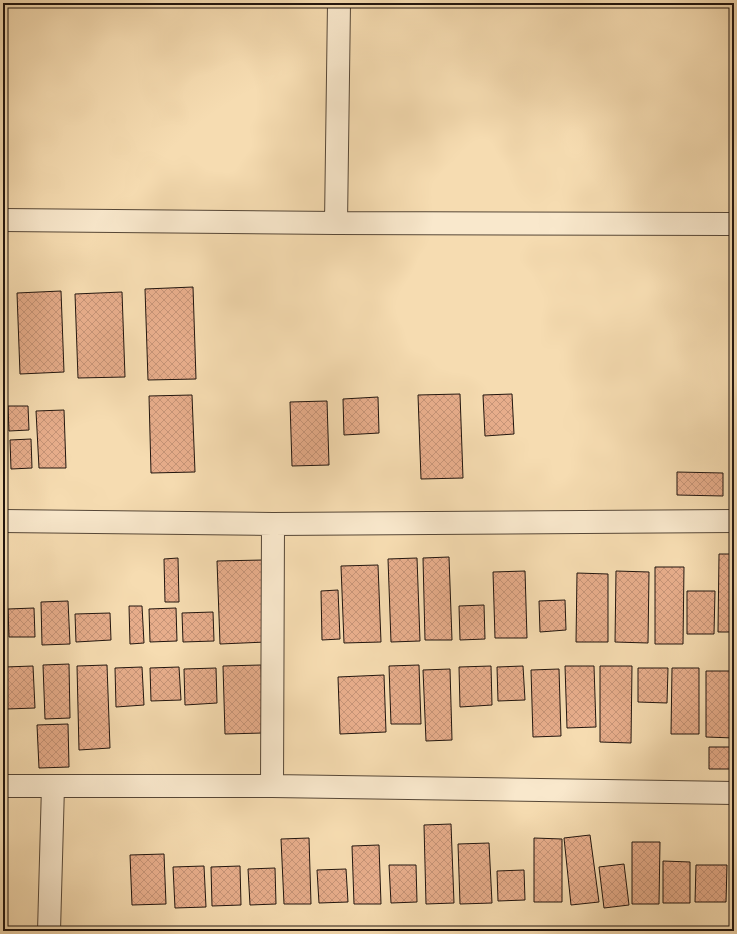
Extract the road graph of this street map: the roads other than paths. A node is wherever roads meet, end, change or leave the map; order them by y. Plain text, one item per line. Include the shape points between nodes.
1 (339, 3) edge
2 (3, 220) edge
3 (336, 223) junction
4 (734, 224) edge
5 (3, 521) edge
6 (734, 521) edge
7 (273, 524) junction
8 (3, 786) edge
9 (53, 786) junction
10 (272, 786) junction
11 (734, 793) edge
12 (49, 931) edge

1 - 3 street
2 - 3 street
3 - 4 street
5 - 7 street
6 - 7 street
7 - 10 street
8 - 9 street
9 - 10 street
9 - 12 street
10 - 11 street

